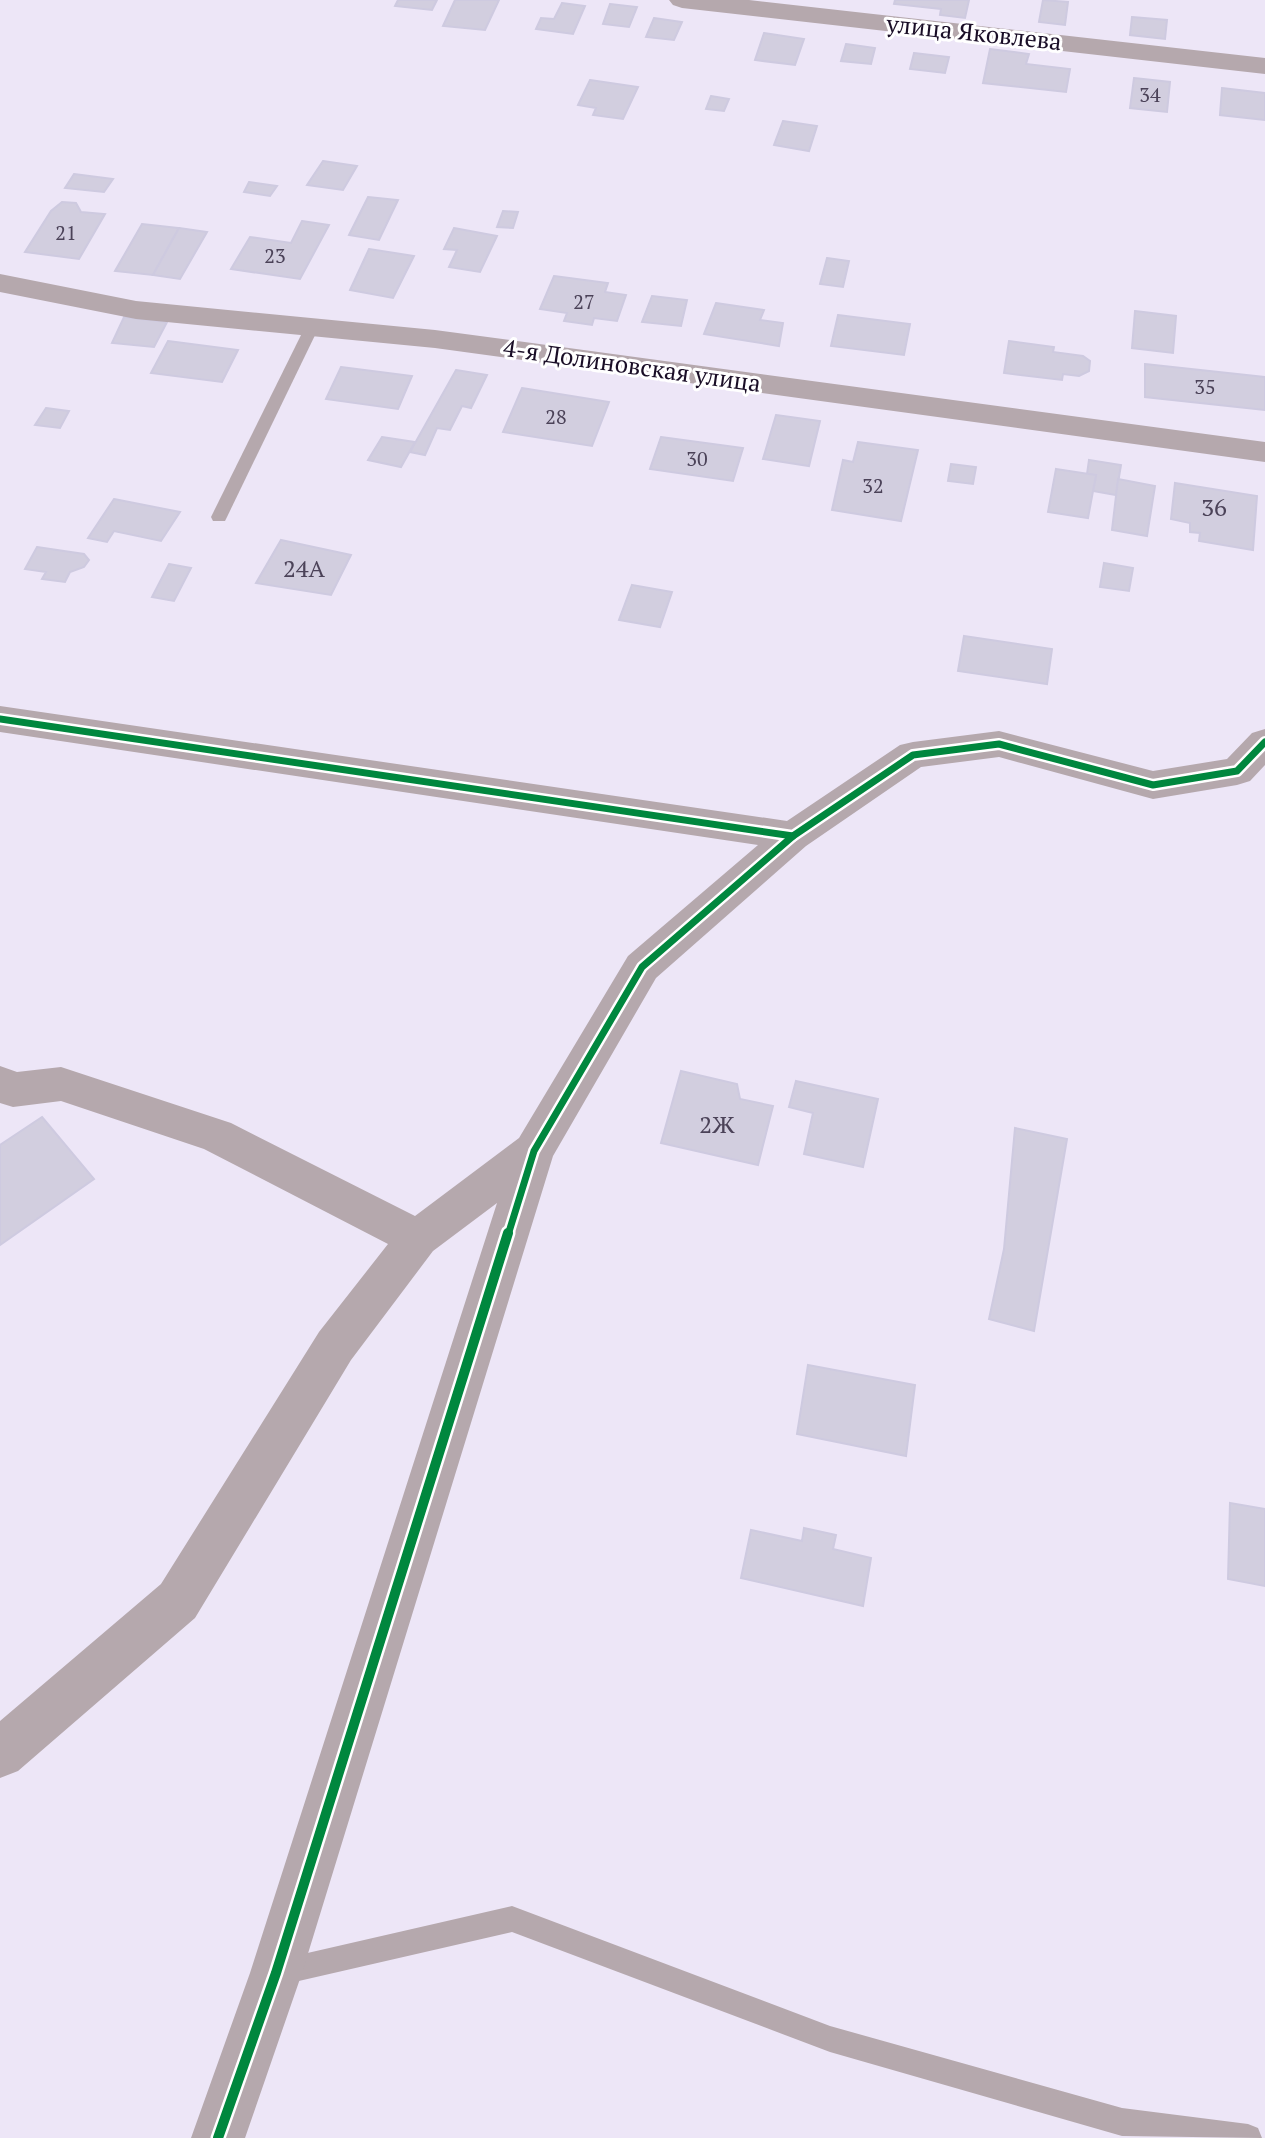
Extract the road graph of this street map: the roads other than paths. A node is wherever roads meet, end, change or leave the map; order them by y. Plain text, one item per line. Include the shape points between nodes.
1 (682, 0) edge
2 (1265, 66) edge
3 (0, 283) edge
4 (312, 327) junction
5 (1265, 452) edge
6 (219, 517) dead end
7 (0, 719) edge
8 (1265, 742) edge
9 (793, 836) junction
10 (4, 1091) edge
11 (534, 1151) junction
12 (418, 1238) junction
13 (0, 1753) edge
14 (276, 1973) junction
15 (218, 2138) edge
16 (1248, 2138) edge

1 - 2 street, улица Яковлева
3 - 4 street, 4-я Долиновская улица via 136,310
4 - 5 street, 4-я Долиновская улица via 435,339
4 - 6 lane
7 - 9 street
8 - 9 street via 1237,771 1153,785 999,744 913,755
9 - 11 street via 642,967
10 - 12 street via 61,1084 217,1136
11 - 12 street
11 - 14 street
12 - 13 street via 335,1346 178,1601
14 - 15 street
14 - 16 lane via 512,1919 830,2039 1122,2122

